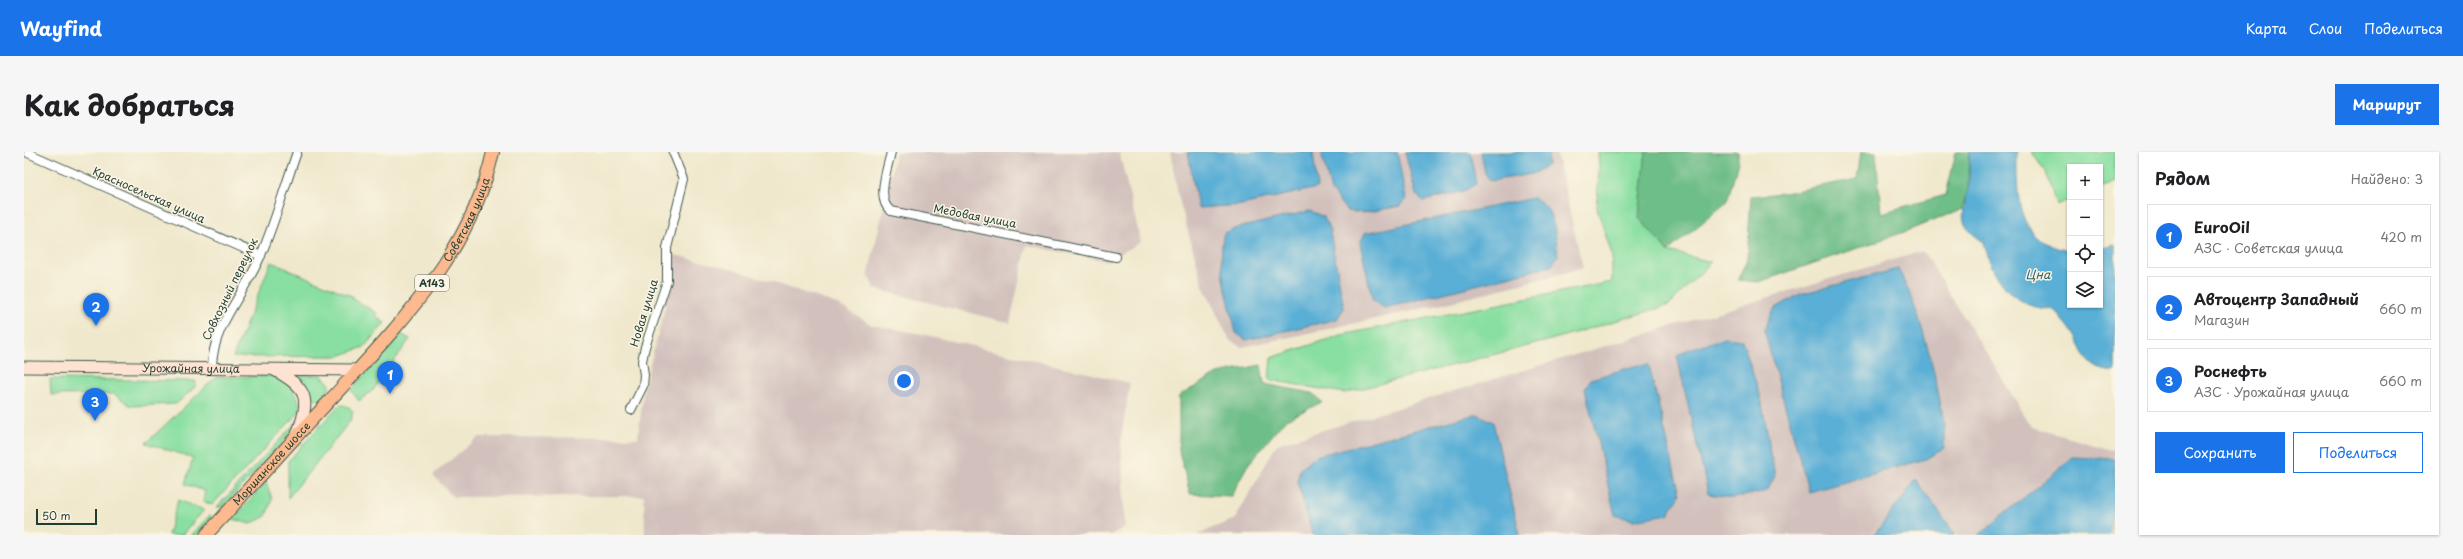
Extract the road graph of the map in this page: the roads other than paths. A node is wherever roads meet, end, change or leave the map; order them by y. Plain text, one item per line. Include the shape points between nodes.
1 (297, 152) edge
2 (493, 152) edge
3 (673, 152) edge
4 (891, 152) edge
5 (28, 153) dead end
6 (261, 256) junction
7 (1116, 257) dead end
8 (24, 367) edge
9 (212, 368) junction
10 (272, 369) junction
11 (359, 370) junction
12 (337, 392) joint
13 (631, 410) dead end
14 (296, 437) junction
15 (206, 535) edge

1 - 6 street, Совхозный переулок
2 - 11 main road, Советская улица / А143 via 473,212 444,266 423,296
3 - 13 street, Новая улица via 684,179 668,248 667,281 642,361 643,386
4 - 7 street, Медовая улица via 883,196 887,208 891,211
5 - 6 street, Красносельская улица
6 - 9 street, Совхозный переулок via 217,336 212,350
8 - 9 street, Урожайная улица
9 - 10 street, Урожайная улица
10 - 11 street, Урожайная улица
10 - 14 street via 292,379 304,395 307,405
11 - 12 main road, Советская улица / А143
12 - 14 main road, Моршанское шоссе / А143
14 - 15 main road, Моршанское шоссе / А143

